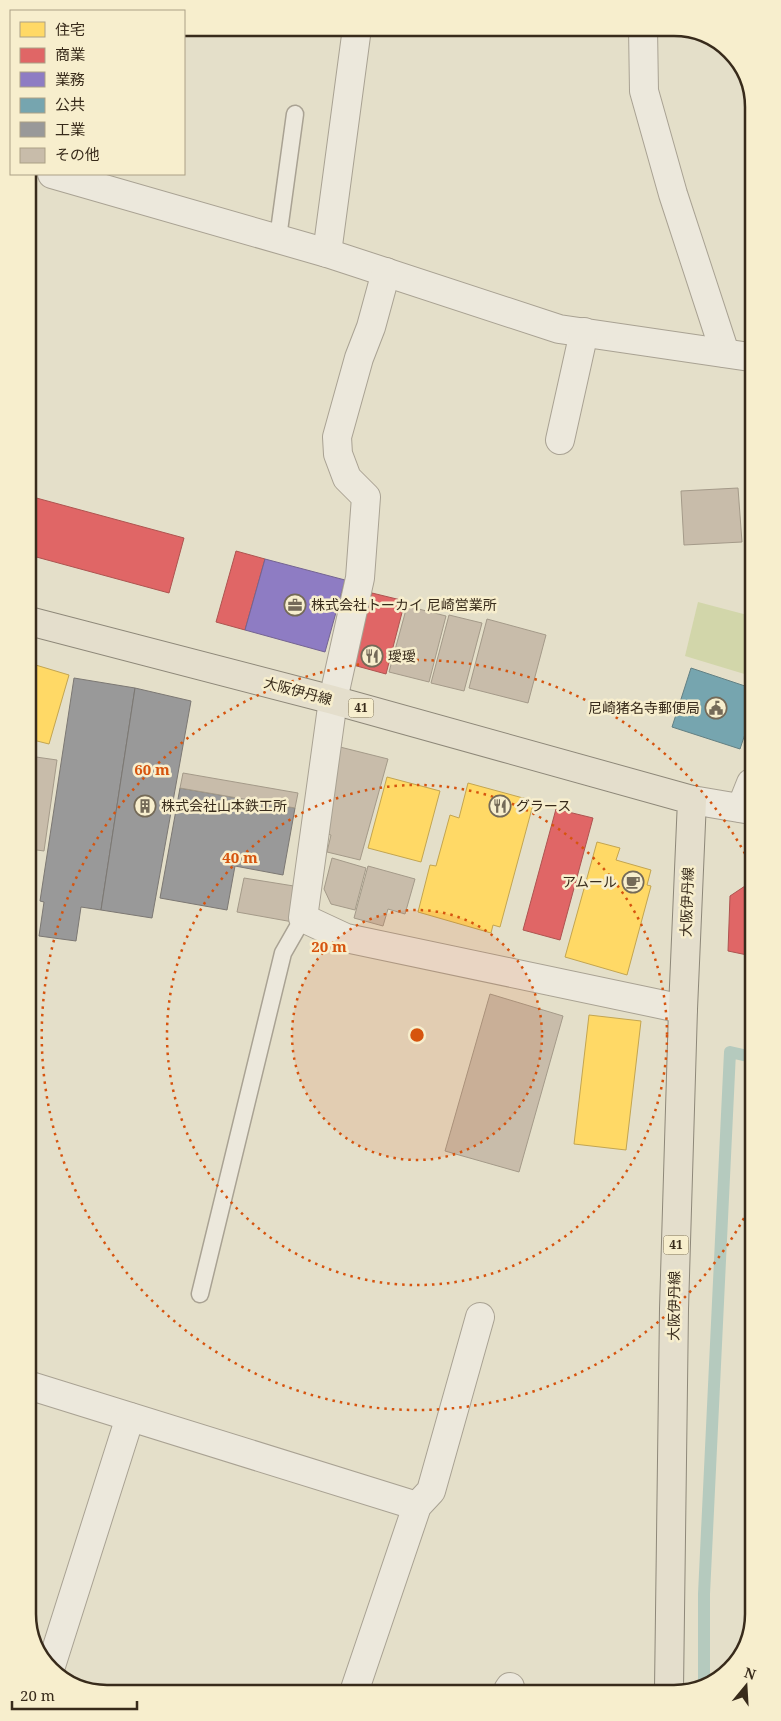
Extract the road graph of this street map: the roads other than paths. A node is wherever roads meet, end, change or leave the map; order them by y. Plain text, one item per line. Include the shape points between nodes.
1 (356, 36) edge
2 (643, 36) edge
3 (295, 114) dead end
4 (60, 175) edge
5 (278, 238) junction
6 (328, 253) junction
7 (386, 272) junction
8 (584, 332) junction
9 (738, 355) edge
10 (560, 440) dead end
11 (36, 623) edge
12 (333, 700) junction
13 (692, 800) junction
14 (745, 800) edge
15 (304, 918) junction
16 (683, 1009) junction
17 (200, 1294) dead end
18 (480, 1317) dead end
19 (36, 1388) edge
20 (130, 1417) junction
21 (417, 1506) junction
22 (53, 1659) edge
23 (356, 1685) edge
24 (669, 1685) edge

1 - 6 street
2 - 9 street via 644,91 673,194
3 - 5 lane
4 - 5 street
5 - 6 street
6 - 7 street
7 - 8 street via 559,329
7 - 12 street via 338,437 338,454 347,478 366,497 360,578
8 - 9 street
8 - 10 street
11 - 12 main road, 大阪伊丹線 / 41
12 - 13 main road, 大阪伊丹線 / 41
12 - 15 street
13 - 14 street
13 - 16 main road, 大阪伊丹線 / 41
15 - 16 street via 346,938
15 - 17 lane via 283,953
16 - 24 main road, 大阪伊丹線 / 41 via 674,1309
18 - 21 street via 431,1491
19 - 20 street
20 - 21 street
20 - 22 street
21 - 23 street

